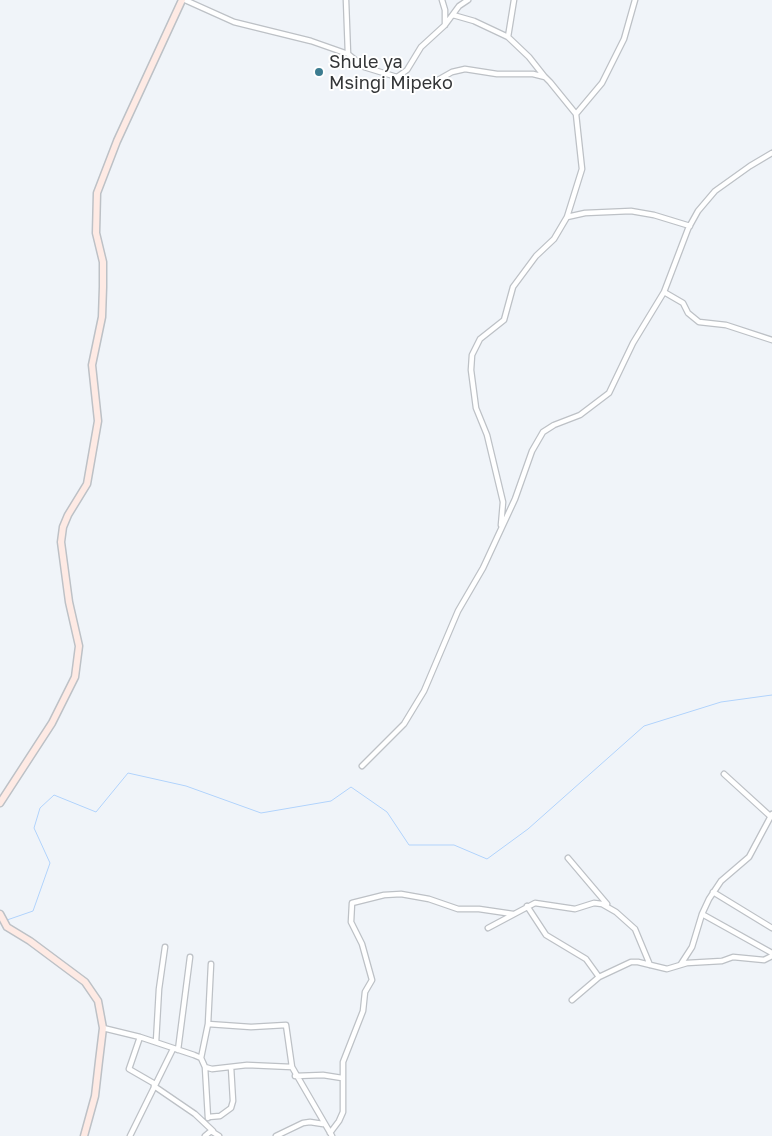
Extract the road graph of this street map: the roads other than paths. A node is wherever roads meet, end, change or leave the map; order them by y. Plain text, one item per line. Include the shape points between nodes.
1 (184, 0) edge
2 (346, 0) edge
3 (442, 0) edge
4 (468, 0) edge
5 (514, 0) edge
6 (635, 0) edge
7 (453, 15) junction
8 (445, 25) junction
9 (508, 38) junction
10 (348, 54) junction
11 (397, 77) junction
12 (545, 77) junction
13 (576, 114) junction
14 (772, 153) edge
15 (567, 216) junction
16 (690, 226) junction
17 (664, 292) junction
18 (772, 340) edge
19 (501, 525) junction
20 (362, 766) dead end
21 (724, 774) dead end
22 (0, 803) edge
23 (771, 815) edge
24 (568, 858) dead end
25 (713, 892) junction
26 (527, 906) junction
27 (608, 906) junction
28 (0, 914) edge
29 (513, 914) junction
30 (702, 914) junction
31 (488, 928) dead end
32 (772, 928) edge
33 (165, 947) dead end
34 (772, 954) edge
35 (687, 955) junction
36 (190, 958) dead end
37 (687, 963) junction
38 (211, 964) dead end
39 (680, 964) junction
40 (650, 965) junction
41 (599, 977) junction
42 (572, 1000) dead end
43 (208, 1024) junction
44 (103, 1028) junction
45 (140, 1036) junction
46 (156, 1042) junction
47 (176, 1049) junction
48 (201, 1058) junction
49 (205, 1067) junction
50 (231, 1067) junction
51 (292, 1067) junction
52 (295, 1076) junction
53 (342, 1078) junction
54 (155, 1085) junction
55 (317, 1112) junction
56 (208, 1117) junction
57 (310, 1122) junction
58 (323, 1124) junction
59 (209, 1125) junction
60 (213, 1131) junction
61 (331, 1135) edge
62 (84, 1136) edge
63 (130, 1136) edge
64 (205, 1136) edge
65 (219, 1136) edge
66 (276, 1136) edge

1 - 10 street via 234,22
1 - 22 street via 117,141 98,193 96,233 103,262 102,317 92,366 98,421 86,484 68,515 61,542 68,602 79,646 75,677 52,723
2 - 10 street
3 - 8 street
4 - 7 street
5 - 9 street
6 - 13 street via 624,39 602,83
7 - 8 street
7 - 9 street
8 - 11 street via 421,47 406,70
9 - 12 street
10 - 11 street via 364,67
11 - 12 street via 429,85 452,72 470,69
12 - 13 street
13 - 15 street via 582,169
14 - 16 street via 715,191
15 - 16 street via 631,211
15 - 19 street via 554,239 536,256 513,287 504,320 480,339 472,355 476,408 487,434 503,502
16 - 17 street
17 - 18 street via 683,303 688,313 699,322 726,324
17 - 19 street via 633,343 609,393 580,415 543,432
19 - 20 street via 412,714
21 - 23 street
23 - 25 street via 749,857
24 - 27 street
25 - 30 street
25 - 32 street
26 - 27 street via 547,903 575,909 594,903
26 - 29 street
26 - 41 street via 546,935 586,959
27 - 40 street via 635,929
28 - 44 street via 7,928 85,982 98,1001
29 - 31 street
29 - 53 street via 479,908 458,909 401,894 352,903 351,922 362,944 372,980 345,1054
30 - 34 street
30 - 35 street
33 - 46 street
34 - 37 street via 764,960 733,957 722,961
35 - 37 street
35 - 39 street
36 - 47 street
37 - 39 street
38 - 43 street
39 - 40 street via 667,969
40 - 41 street via 630,962
41 - 42 street
43 - 48 street
43 - 51 street via 286,1025
44 - 45 street
44 - 62 street via 95,1096
45 - 46 street
45 - 54 street via 129,1069
46 - 47 street
47 - 48 street
47 - 54 street
48 - 49 street
49 - 50 street
49 - 56 street
50 - 51 street
50 - 56 street via 231,1108 220,1116
51 - 52 street
52 - 53 street via 323,1074
52 - 55 street
53 - 61 street via 343,1112
54 - 59 street
54 - 63 street
55 - 57 street
55 - 58 street
56 - 59 street
57 - 58 street
57 - 66 street
58 - 61 street
59 - 60 street
60 - 64 street
60 - 65 street

